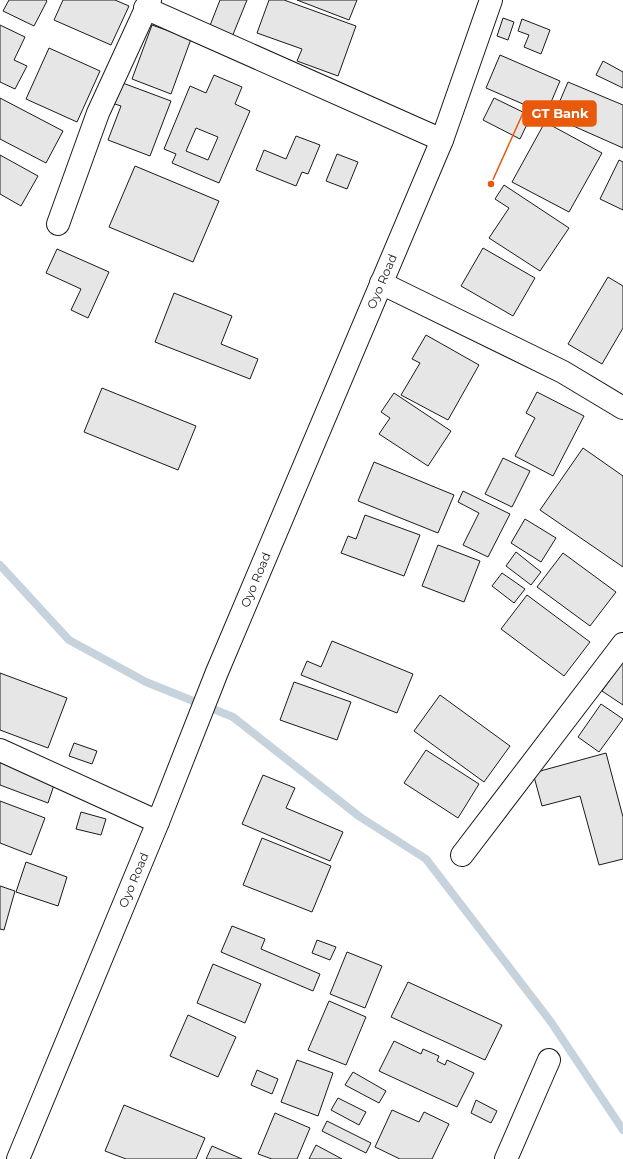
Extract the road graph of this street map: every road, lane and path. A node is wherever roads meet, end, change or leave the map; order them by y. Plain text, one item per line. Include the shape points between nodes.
1 (491, 0) edge
2 (147, 4) edge
3 (442, 140) junction
4 (58, 224) dead end
5 (381, 283) junction
6 (623, 408) edge
7 (623, 644) edge
8 (0, 750) edge
9 (158, 822) junction
10 (462, 855) dead end
11 (549, 1060) dead end
12 (18, 1159) edge
13 (506, 1159) edge

1 - 3 main road, Oyo Road
2 - 3 main road
2 - 4 main road via 98,113
3 - 5 main road, Oyo Road
5 - 6 main road via 562,372
5 - 9 main road, Oyo Road via 217,672
7 - 10 main road
8 - 9 main road
9 - 12 main road, Oyo Road
11 - 13 main road

